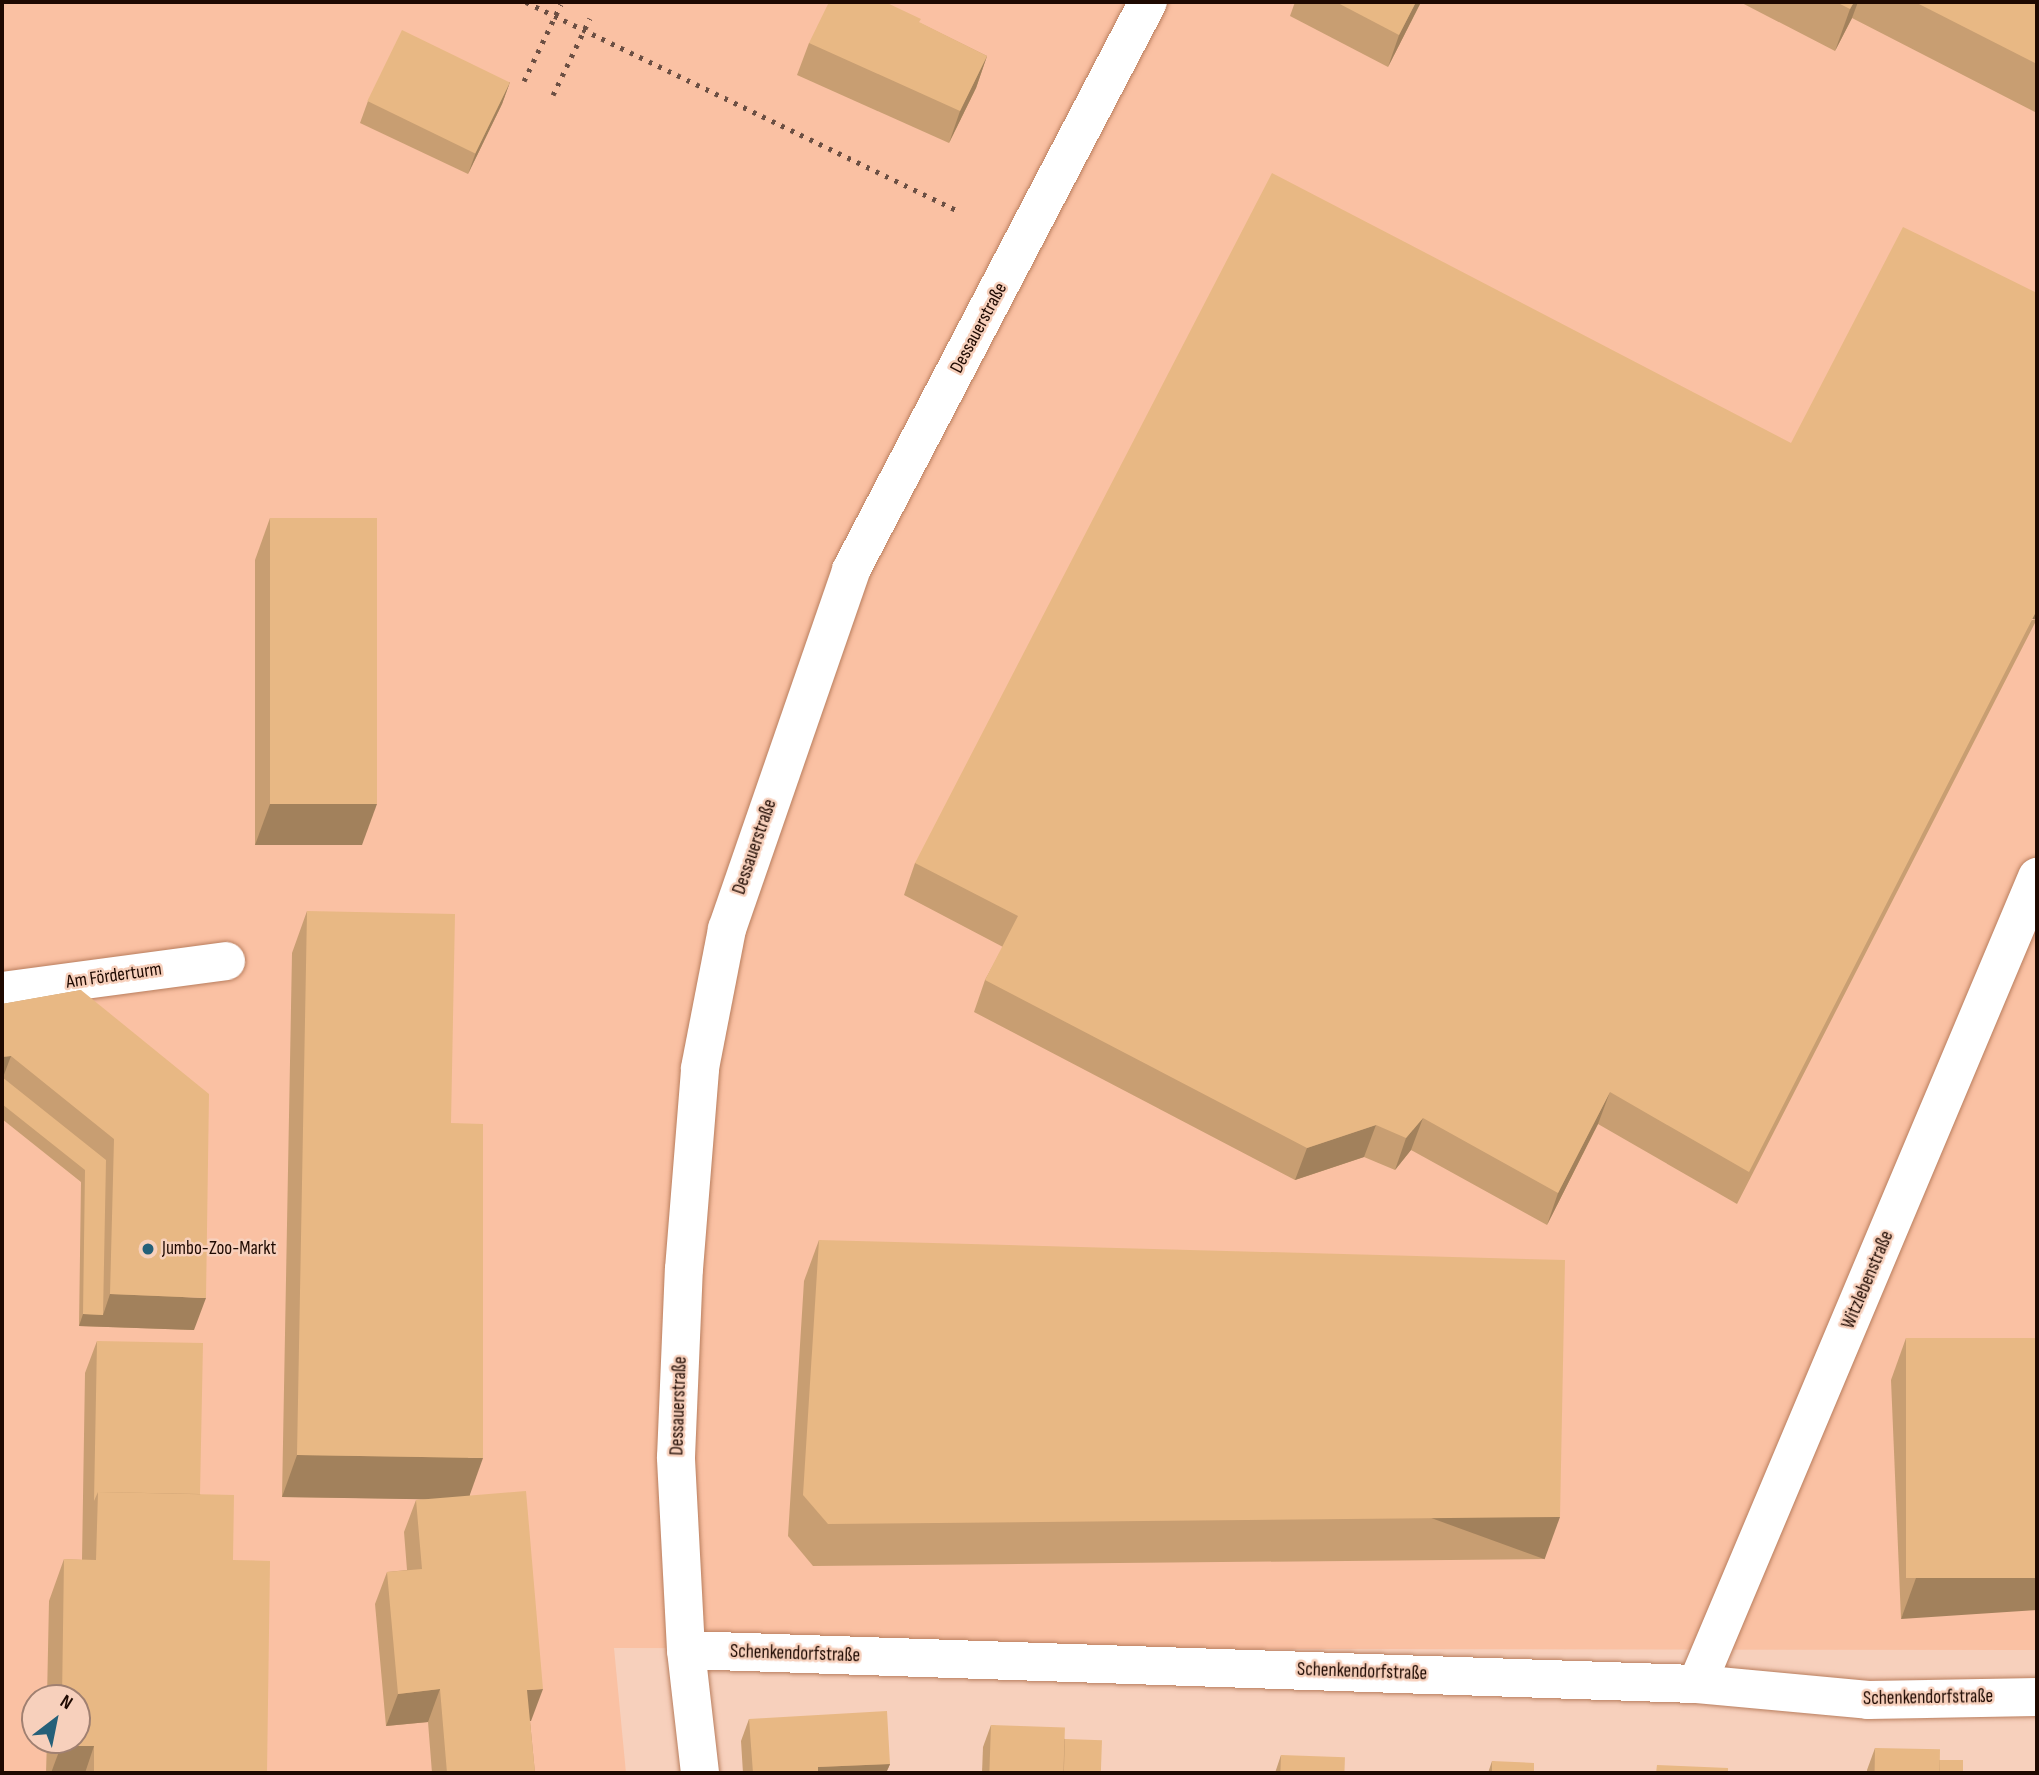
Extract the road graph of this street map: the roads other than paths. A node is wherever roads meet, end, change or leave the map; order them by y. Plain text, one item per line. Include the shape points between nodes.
1 (1149, 2) edge
2 (2037, 877) edge
3 (226, 961) dead end
4 (2, 990) edge
5 (686, 1650) junction
6 (1698, 1684) junction
7 (2037, 1697) edge
8 (700, 1773) edge

1 - 5 street, Dessauerstraße via 851,570 727,929 700,1068 684,1269 676,1457
2 - 6 street, Witzlebenstraße
3 - 4 street, Am Förderturm
5 - 6 street, Schenkendorfstraße
5 - 8 street, Dessauerstraße
6 - 7 street, Schenkendorfstraße via 1868,1700

